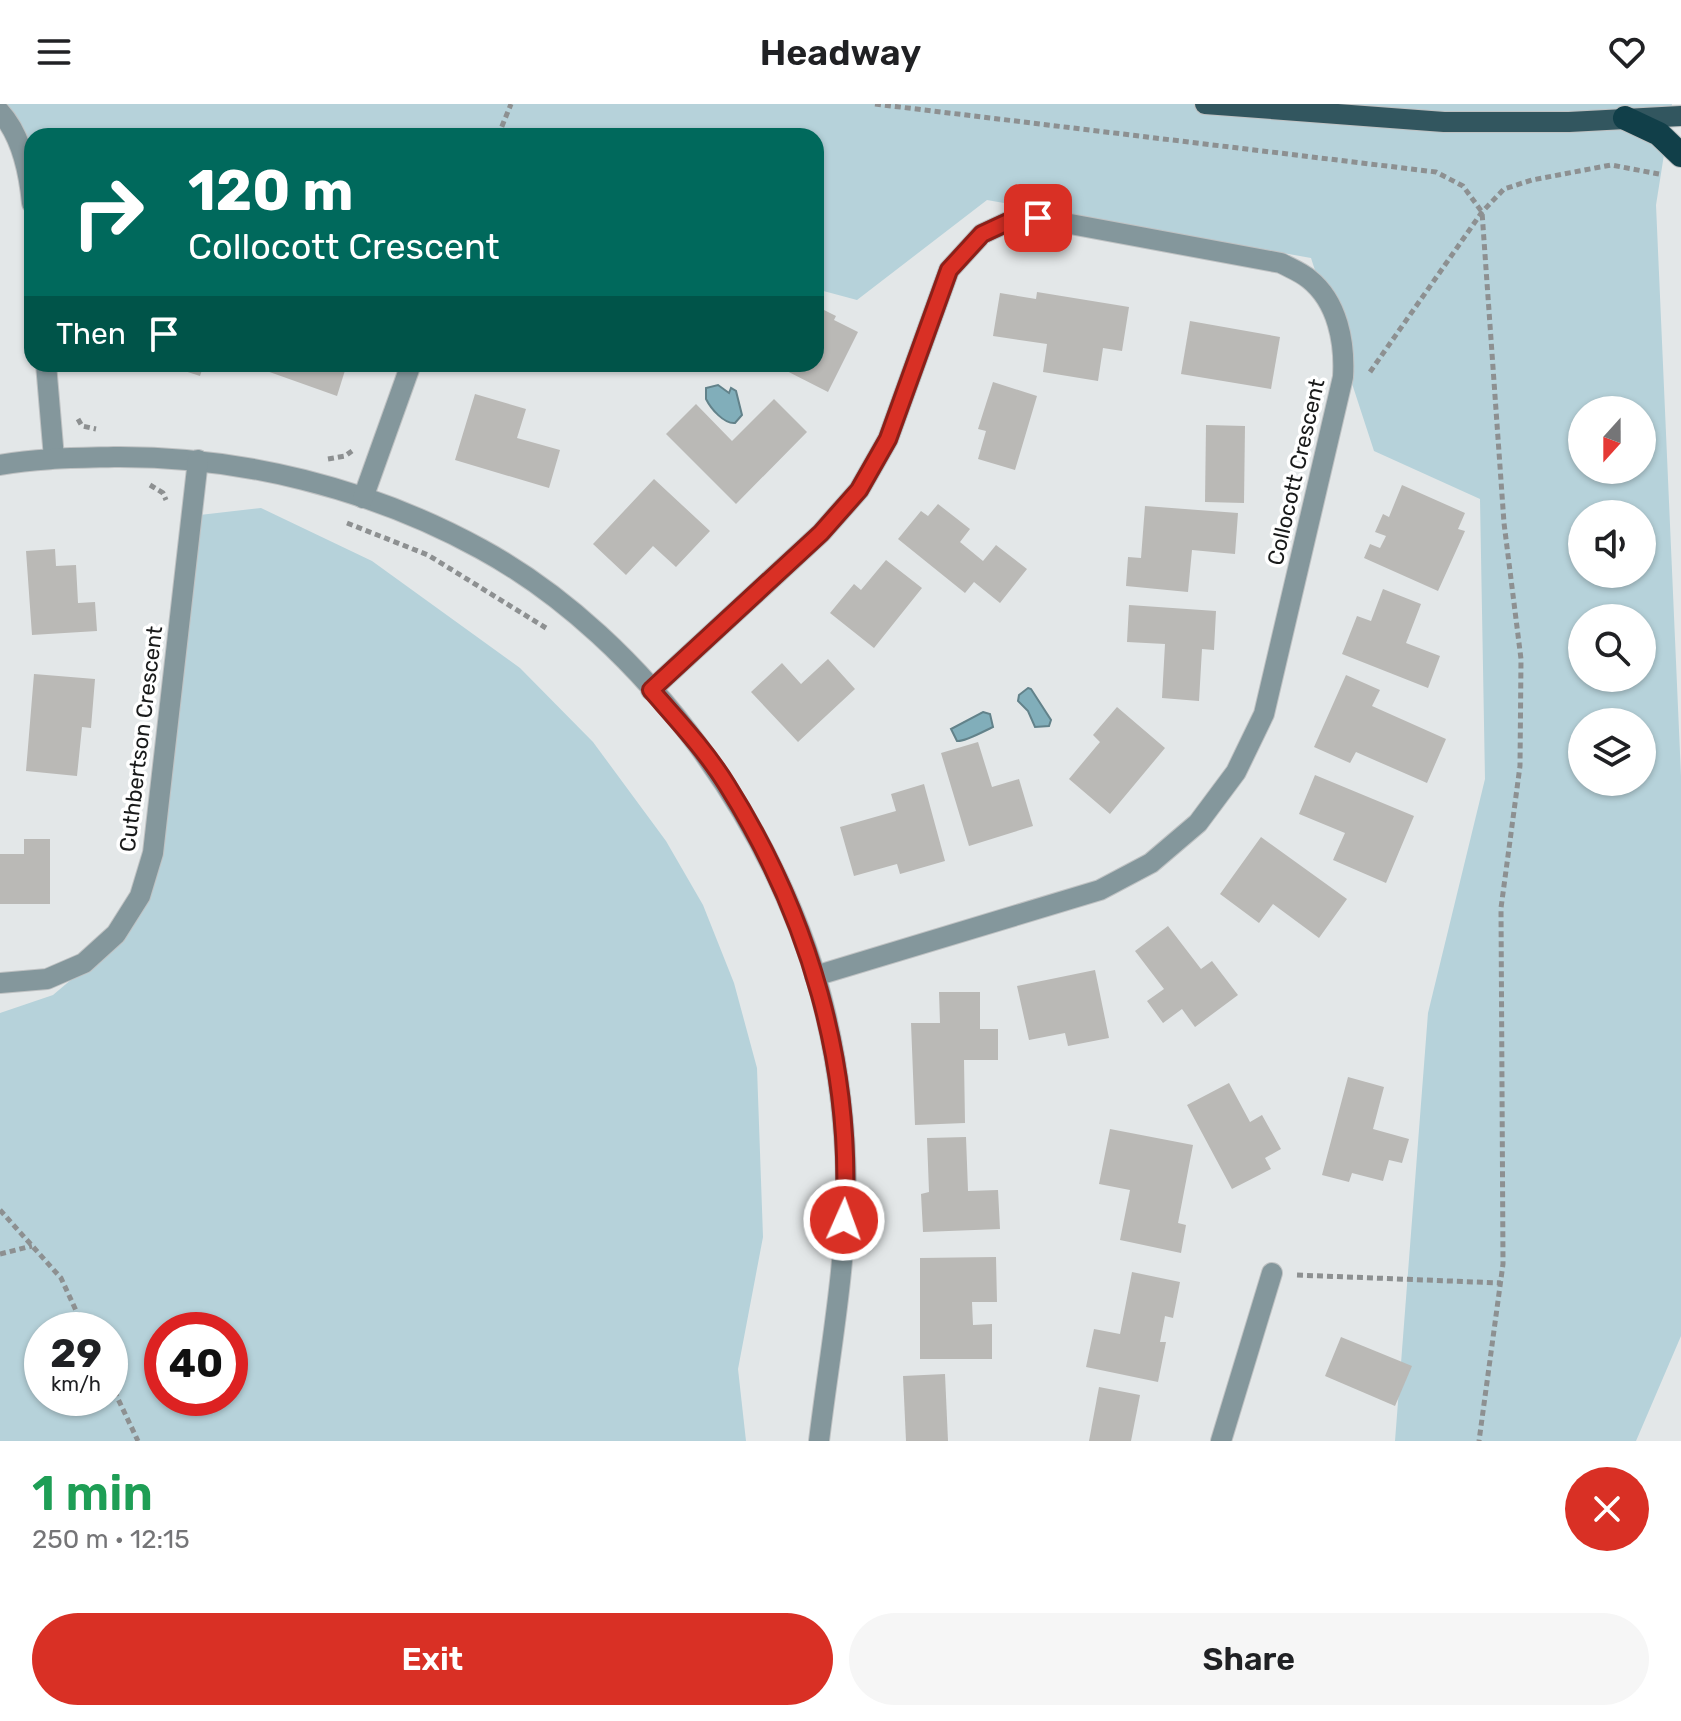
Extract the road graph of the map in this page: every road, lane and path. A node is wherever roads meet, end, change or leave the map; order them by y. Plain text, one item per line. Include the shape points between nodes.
1 (511, 104) edge
2 (875, 104) edge
3 (1205, 104) edge
4 (0, 112) edge
5 (1681, 116) edge
6 (1625, 118) junction
7 (501, 128) edge
8 (1681, 155) edge
9 (24, 157) edge
10 (1665, 175) dead end
11 (1482, 212) junction
12 (47, 372) edge
13 (408, 372) edge
14 (1343, 377) junction
15 (54, 458) junction
16 (198, 460) junction
17 (0, 465) edge
18 (363, 498) junction
19 (343, 521) dead end
20 (556, 637) dead end
21 (651, 690) junction
22 (815, 976) junction
23 (0, 983) edge
24 (0, 1210) edge
25 (32, 1246) junction
26 (0, 1254) edge
27 (1272, 1273) joint
28 (1501, 1283) junction
29 (77, 1312) edge
30 (126, 1416) edge
31 (138, 1441) edge
32 (819, 1441) edge
33 (1221, 1441) edge
34 (1479, 1441) edge

1 - 7 path
2 - 11 path via 1436,172 1463,186
3 - 6 main road via 1444,122
4 - 9 street
5 - 6 main road
6 - 8 highway via 1659,134
10 - 11 path via 1611,165 1576,171 1504,189
11 - 14 path via 1362,382
11 - 28 path via 1504,523 1521,659 1520,766 1501,908
12 - 15 street
13 - 18 street
14 - 21 street, Collocott Crescent via 1342,339 1331,305 1310,279 1281,263 1038,218 1010,221 982,234 949,270 888,439 859,490 821,533
14 - 22 street, Collocott Crescent via 1264,714 1236,772 1198,823 1151,863 1100,890
15 - 16 street
15 - 17 street
16 - 18 street via 282,474
16 - 23 street, Cuthbertson Crescent via 153,853 140,896 116,934 84,963 47,979
18 - 21 street via 482,549 543,590
19 - 20 path via 428,555
21 - 22 street via 727,785 768,856
22 - 32 street via 841,1102 846,1190
24 - 25 path
25 - 26 path
25 - 29 path via 61,1278
27 - 28 path
27 - 33 street
28 - 34 path
30 - 31 path

